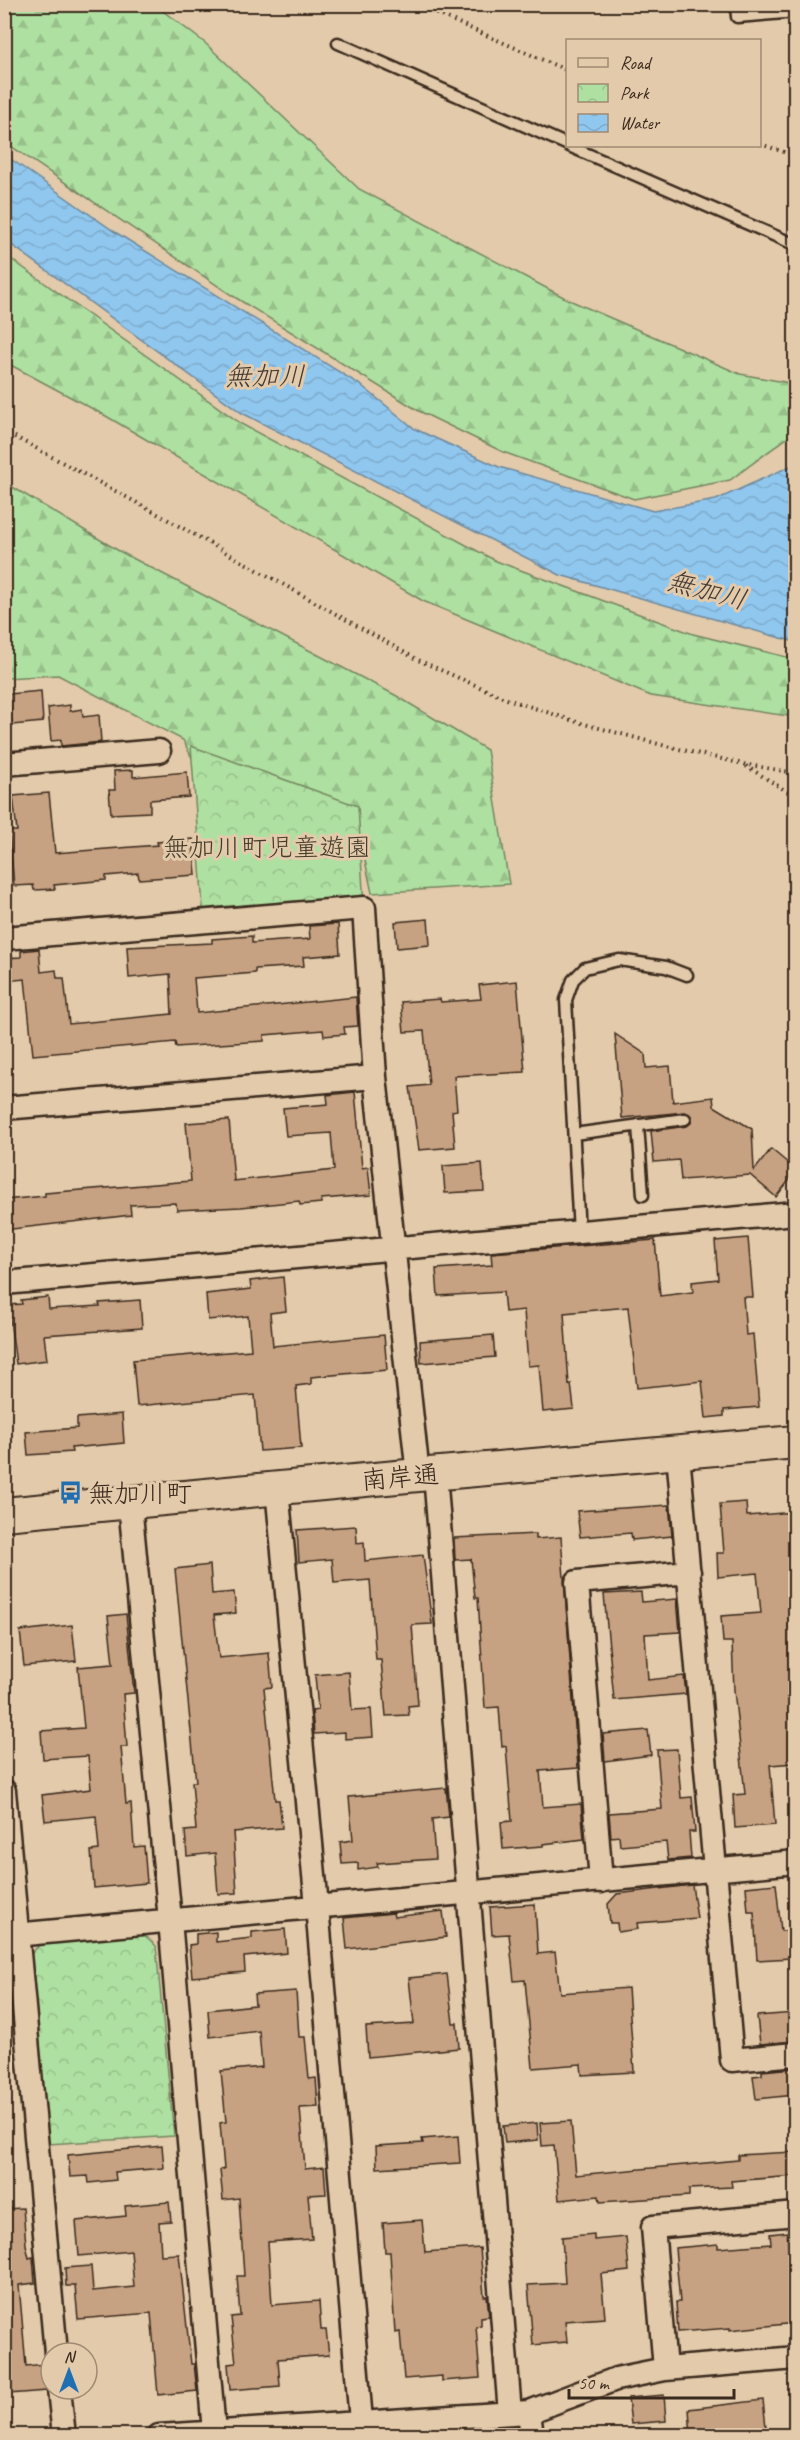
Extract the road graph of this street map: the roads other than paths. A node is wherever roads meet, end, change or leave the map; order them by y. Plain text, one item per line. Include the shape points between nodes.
1 (736, 4) edge
2 (795, 12) edge
3 (338, 43) dead end
4 (566, 144) edge
5 (573, 147) edge
6 (795, 245) edge
7 (159, 751) dead end
8 (4, 764) edge
9 (4, 938) edge
10 (687, 975) dead end
11 (375, 1077) junction
12 (4, 1108) edge
13 (685, 1119) dead end
14 (638, 1125) junction
15 (574, 1134) junction
16 (643, 1195) dead end
17 (795, 1213) edge
18 (579, 1232) junction
19 (393, 1249) junction
20 (4, 1283) edge
21 (795, 1442) edge
22 (678, 1454) junction
23 (427, 1474) junction
24 (277, 1489) junction
25 (130, 1504) junction
26 (4, 1514) edge
27 (689, 1572) junction
28 (4, 1791) edge
29 (795, 1862) edge
30 (715, 1871) junction
31 (601, 1881) junction
32 (468, 1893) junction
33 (317, 1906) junction
34 (170, 1920) junction
35 (10, 1936) edge
36 (795, 2054) edge
37 (795, 2214) edge
38 (55, 2341) edge
39 (795, 2358) edge
40 (665, 2369) junction
41 (60, 2401) edge
42 (520, 2413) junction
43 (361, 2421) junction
44 (214, 2432) junction
45 (64, 2436) edge
46 (159, 2436) edge
47 (532, 2436) edge

1 - 2 lane via 737,17
3 - 4 lane
5 - 6 lane
7 - 8 street
9 - 11 street via 364,908
10 - 15 lane via 666,967 619,960 585,968 573,980 566,1000
11 - 12 street
11 - 19 street
13 - 14 lane
14 - 15 lane
14 - 16 lane
15 - 18 lane
17 - 18 street
18 - 19 street
19 - 20 street
19 - 23 street
21 - 22 main road, 南岸通
22 - 23 main road, 南岸通
22 - 27 street
23 - 24 main road, 南岸通
23 - 32 street
24 - 25 main road, 南岸通
24 - 33 street
25 - 26 main road, 南岸通
25 - 34 street
27 - 30 street
27 - 31 street via 577,1582
28 - 35 street
29 - 30 street
30 - 31 street
30 - 36 street via 732,2060
31 - 32 street
32 - 33 street
32 - 42 street
33 - 34 street
33 - 43 street
34 - 35 street
34 - 44 street
35 - 38 street
37 - 40 street via 653,2227
39 - 40 street
40 - 42 street via 616,2379
41 - 45 street
42 - 43 street
42 - 47 street
43 - 44 street
44 - 46 street

